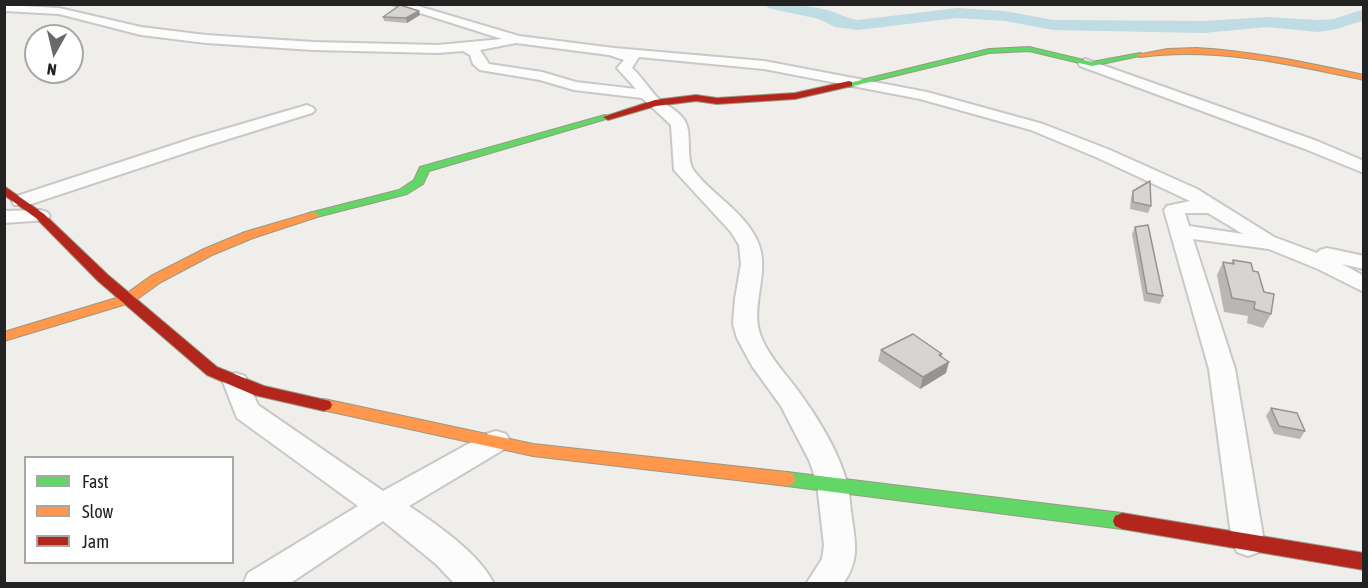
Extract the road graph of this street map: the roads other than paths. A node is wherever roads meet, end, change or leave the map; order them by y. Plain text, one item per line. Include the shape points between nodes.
1 (397, 4) edge
2 (4, 8) edge
3 (518, 40) junction
4 (465, 47) junction
5 (611, 51) junction
6 (1085, 63) junction
7 (1364, 78) edge
8 (850, 83) junction
9 (650, 99) junction
10 (307, 110) dead end
11 (1364, 168) edge
12 (4, 189) edge
13 (21, 201) junction
14 (1215, 207) junction
15 (40, 216) junction
16 (4, 217) edge
17 (1181, 231) junction
18 (1282, 247) junction
19 (1364, 263) edge
20 (1364, 285) edge
21 (128, 299) junction
22 (4, 337) edge
23 (236, 382) junction
24 (496, 441) junction
25 (832, 484) junction
26 (381, 507) junction
27 (1248, 542) junction
28 (1364, 562) edge
29 (260, 584) edge
30 (477, 584) edge
31 (823, 584) edge

1 - 3 street
2 - 4 street via 59,11 141,31 206,39 362,48
3 - 4 street
3 - 5 street
4 - 9 street via 476,52 485,67
5 - 8 street via 736,61
5 - 9 street via 633,57 624,68
6 - 7 street via 1152,53 1216,51
6 - 8 street via 1029,49 989,51
6 - 11 street via 1289,136
8 - 9 street via 790,96 717,101
8 - 14 street via 922,95 1036,127 1139,169
9 - 21 street via 541,138 424,169 415,186 403,192 334,208 249,236 156,279
9 - 25 street via 679,125 681,160 687,176 740,229 749,244 752,264 745,324 749,338 792,402 825,462
10 - 13 street
12 - 13 street
13 - 15 street
14 - 17 street via 1176,208
14 - 18 street
15 - 16 street
15 - 21 street
17 - 18 street
17 - 27 street via 1222,369
18 - 19 street
18 - 20 street via 1344,272
21 - 22 street
21 - 23 street via 212,371
23 - 24 street via 305,402
23 - 26 street via 247,411
24 - 25 street via 533,450
24 - 26 street
25 - 27 street via 1132,522
25 - 31 street via 840,545 838,564
26 - 29 street
26 - 30 street via 400,516 448,554
27 - 28 street

